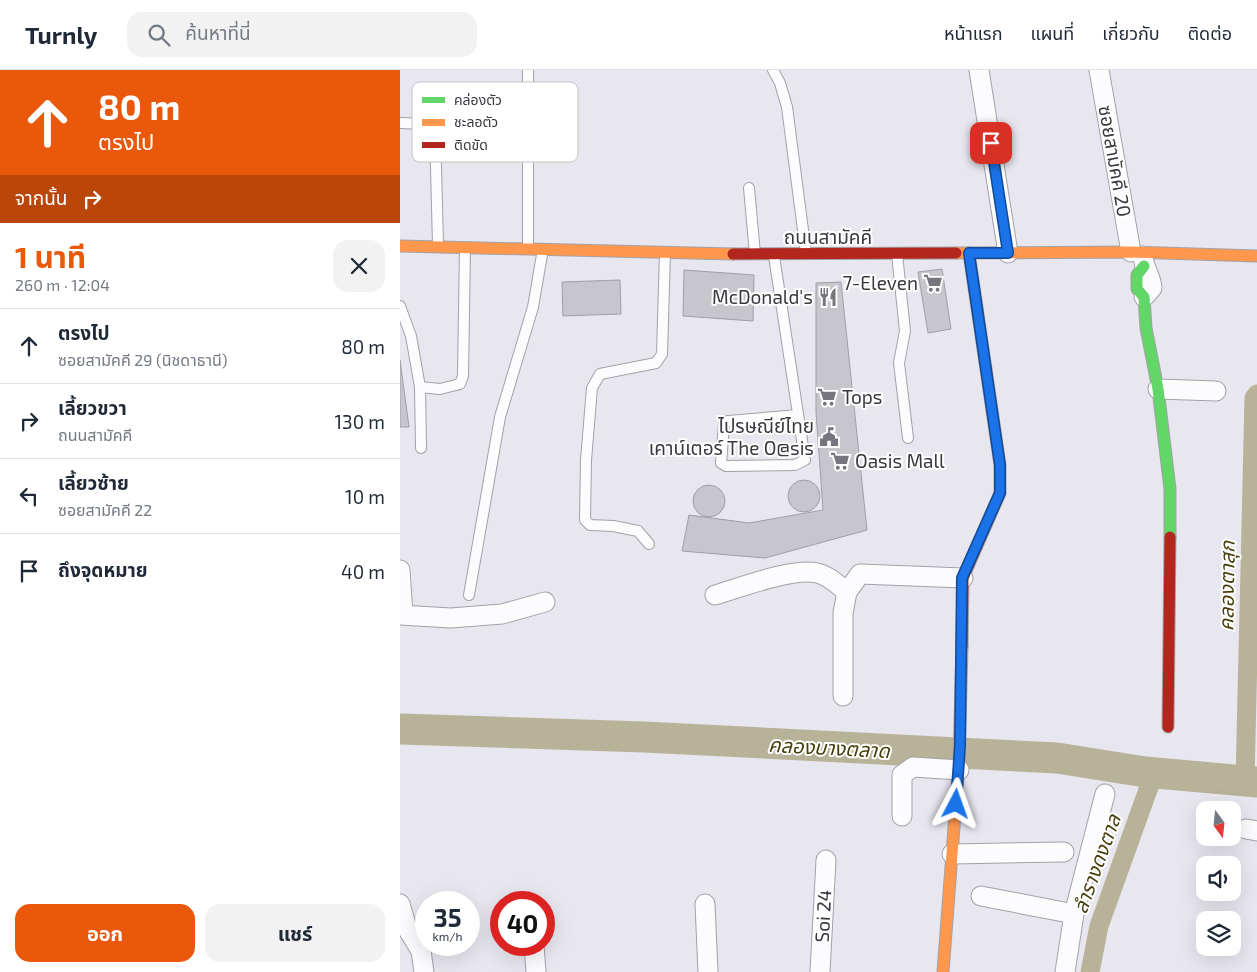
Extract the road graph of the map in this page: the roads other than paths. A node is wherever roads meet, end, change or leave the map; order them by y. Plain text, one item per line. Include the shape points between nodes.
1 (773, 70) edge
2 (979, 70) edge
3 (1099, 70) edge
4 (437, 162) edge
5 (528, 162) edge
6 (749, 188) dead end
7 (400, 246) edge
8 (438, 246) junction
9 (465, 247) junction
10 (528, 248) junction
11 (544, 248) junction
12 (665, 250) junction
13 (969, 253) junction
14 (1008, 253) junction
15 (755, 254) junction
16 (774, 254) junction
17 (806, 254) junction
18 (897, 254) junction
19 (1257, 256) edge
20 (1139, 257) junction
21 (1144, 298) joint
22 (400, 306) edge
23 (420, 388) junction
24 (1158, 388) junction
25 (1216, 391) dead end
26 (798, 415) junction
27 (908, 438) dead end
28 (420, 448) dead end
29 (649, 544) dead end
30 (400, 570) edge
31 (962, 578) junction
32 (847, 592) junction
33 (469, 595) dead end
34 (715, 595) dead end
35 (545, 602) dead end
36 (402, 615) edge
37 (843, 696) dead end
38 (1168, 727) dead end
39 (959, 766) junction
40 (1105, 794) dead end
41 (902, 816) dead end
42 (1064, 852) dead end
43 (952, 854) junction
44 (826, 860) dead end
45 (981, 896) dead end
46 (400, 904) edge
47 (705, 904) dead end
48 (1074, 914) junction
49 (535, 956) edge
50 (424, 972) edge
51 (536, 972) edge
52 (708, 972) edge
53 (820, 972) edge
54 (943, 972) edge
55 (1065, 972) edge

1 - 17 lane via 787,106
2 - 14 street
3 - 20 street, ซอยสามัคคี 20
4 - 8 lane
5 - 10 lane
6 - 15 lane
7 - 8 street, ถนนสามัคคี
8 - 9 street, ถนนสามัคคี
9 - 10 street, ถนนสามัคคี
9 - 23 lane via 462,382 440,389
10 - 11 street, ถนนสามัคคี
11 - 12 street, ถนนสามัคคี
11 - 33 lane via 533,307 500,417
12 - 15 street, ถนนสามัคคี
12 - 29 lane via 662,354 656,363 600,374 592,388 586,460 585,520 590,525 638,531
13 - 14 street, ถนนสามัคคี
13 - 18 street, ถนนสามัคคี
13 - 31 street via 1000,465 1000,493
14 - 20 street, ถนนสามัคคี
15 - 16 street, ถนนสามัคคี
16 - 17 street, ถนนสามัคคี
16 - 26 lane
17 - 18 street, ถนนสามัคคี
18 - 27 lane via 905,331 899,362
19 - 20 street, ถนนสามัคคี
20 - 21 street, ซอยสามัคคี 20 via 1150,275 1152,288
21 - 24 street via 1146,328
22 - 23 lane via 411,336
23 - 28 lane
24 - 25 street
24 - 38 street via 1170,489
26 - 26 lane via 805,460 801,464 726,466 720,463 724,424 728,421
30 - 36 street
31 - 32 street via 860,574
31 - 39 street
32 - 34 street via 817,573 802,573
32 - 37 street via 843,613
35 - 36 street via 502,614 451,618
39 - 41 street via 913,767 907,770 902,775
39 - 43 street
40 - 48 street
42 - 43 street
43 - 54 street
44 - 53 street, Soi 24
45 - 48 street
46 - 50 street via 407,928 422,951
47 - 52 street
48 - 55 street
49 - 51 street

